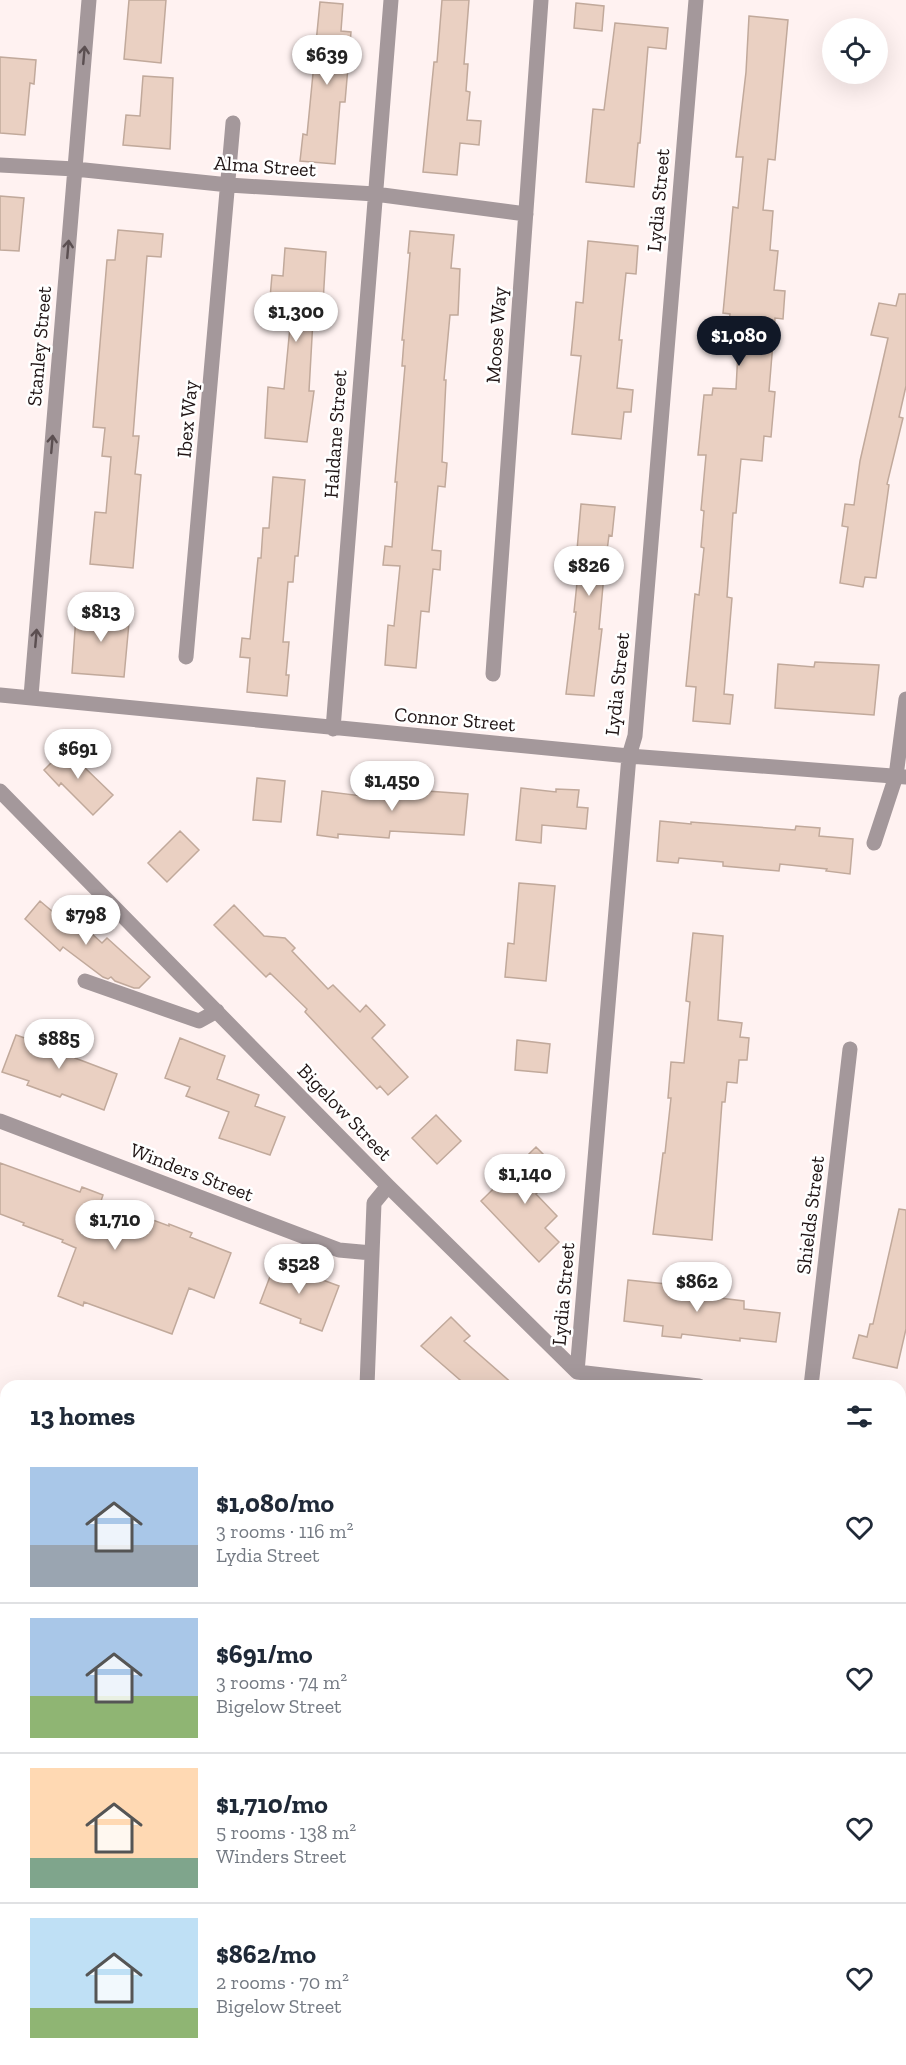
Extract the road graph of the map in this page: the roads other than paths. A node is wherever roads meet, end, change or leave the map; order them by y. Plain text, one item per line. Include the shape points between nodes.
1 (89, 0) edge
2 (391, 0) edge
3 (541, 0) edge
4 (696, 0) edge
5 (233, 123) dead end
6 (0, 165) edge
7 (75, 170) junction
8 (229, 185) junction
9 (375, 194) junction
10 (526, 214) junction
11 (186, 657) dead end
12 (493, 674) dead end
13 (0, 695) edge
14 (31, 696) junction
15 (906, 699) edge
16 (333, 729) junction
17 (628, 756) junction
18 (901, 776) edge
19 (0, 791) edge
20 (874, 843) dead end
21 (85, 981) dead end
22 (217, 1011) junction
23 (850, 1049) dead end
24 (0, 1121) edge
25 (388, 1186) junction
26 (372, 1253) junction
27 (577, 1372) junction
28 (367, 1380) edge
29 (647, 1380) edge
30 (812, 1380) edge

7 -> 1 street, Stanley Street
2 - 9 street, Haldane Street
3 - 10 street, Moose Way
4 - 17 street, Lydia Street via 636,736
5 - 8 street, Ibex Way
6 - 7 street, Alma Street
7 - 8 street, Alma Street
14 -> 7 street, Stanley Street
8 - 9 street, Alma Street
8 - 11 street, Ibex Way
9 - 10 street, Alma Street
9 - 16 street, Haldane Street
10 - 12 street, Moose Way
13 - 14 street, Connor Street
14 - 16 street, Connor Street
15 - 18 street
16 - 17 street, Connor Street
17 - 18 street, Connor Street
17 - 27 street, Lydia Street
18 - 20 street
19 - 22 street, Bigelow Street
21 - 22 street via 199,1021
22 - 25 street, Bigelow Street
23 - 30 street, Shields Street
24 - 26 street, Winders Street via 339,1250
25 - 26 street via 374,1203
25 - 27 street, Bigelow Street
26 - 28 street
27 - 29 street

